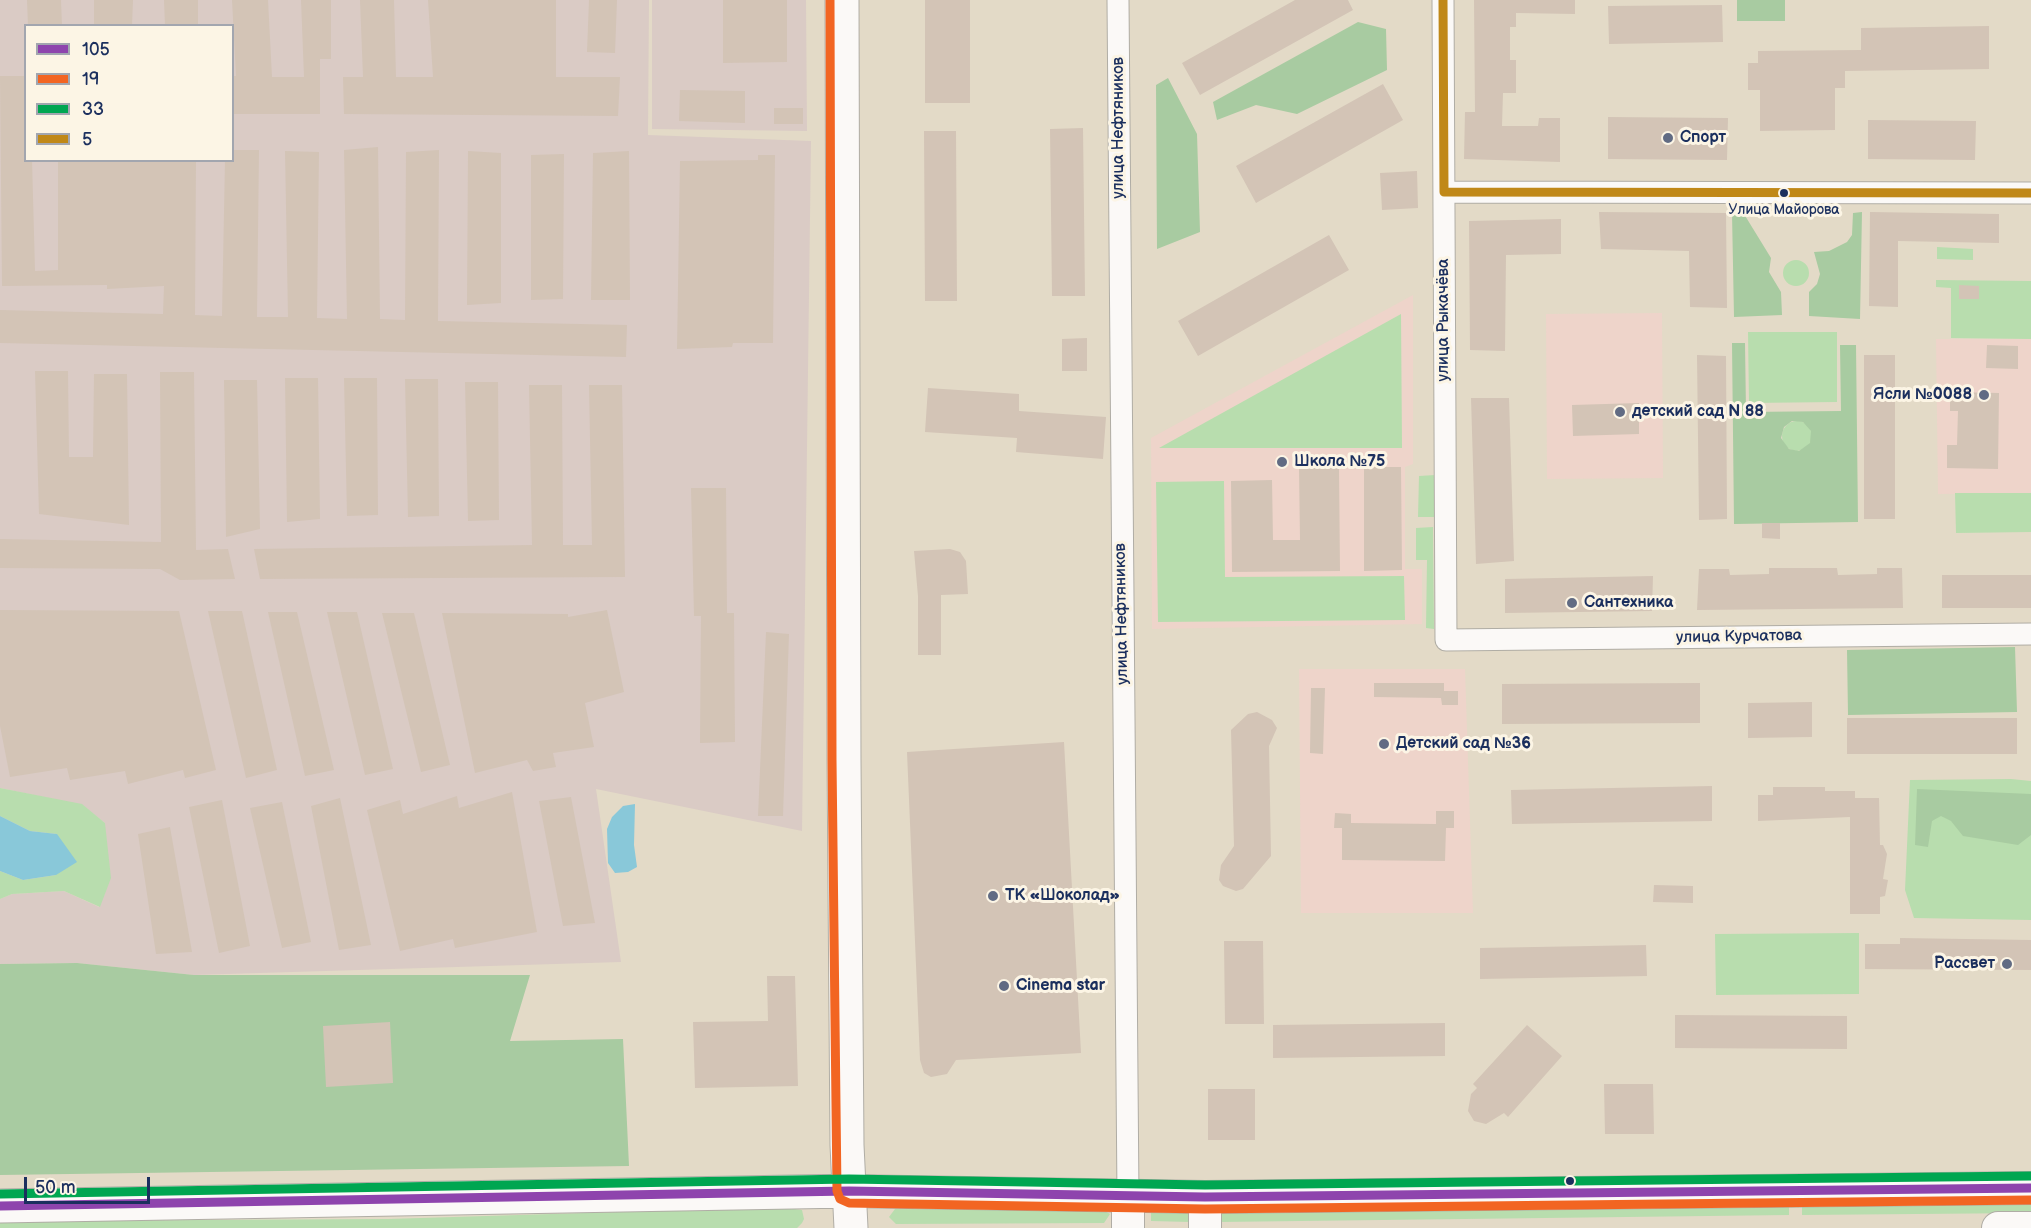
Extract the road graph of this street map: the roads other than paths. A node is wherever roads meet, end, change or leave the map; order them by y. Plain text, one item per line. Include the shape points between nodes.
1 (842, 0) edge
2 (1118, 0) edge
3 (1443, 0) edge
4 (1444, 192) junction
5 (2031, 193) edge
6 (2031, 634) edge
7 (1446, 640) joint
8 (2031, 1188) edge
9 (849, 1191) junction
10 (1128, 1196) junction
11 (1205, 1197) junction
12 (0, 1206) edge
13 (851, 1228) edge
14 (1128, 1228) edge
15 (1205, 1228) edge
16 (1998, 1228) edge
17 (2031, 1228) edge

1 - 9 highway via 843,749
2 - 10 street, улица Нефтяников
3 - 4 street, улица Рыкачёва
4 - 5 street
4 - 7 street, улица Рыкачёва
6 - 7 street, улица Курчатова
8 - 11 main road
9 - 10 main road
9 - 12 highway
9 - 13 highway
10 - 11 main road
10 - 14 main road, улица Нефтяников
11 - 15 main road
16 - 17 main road

